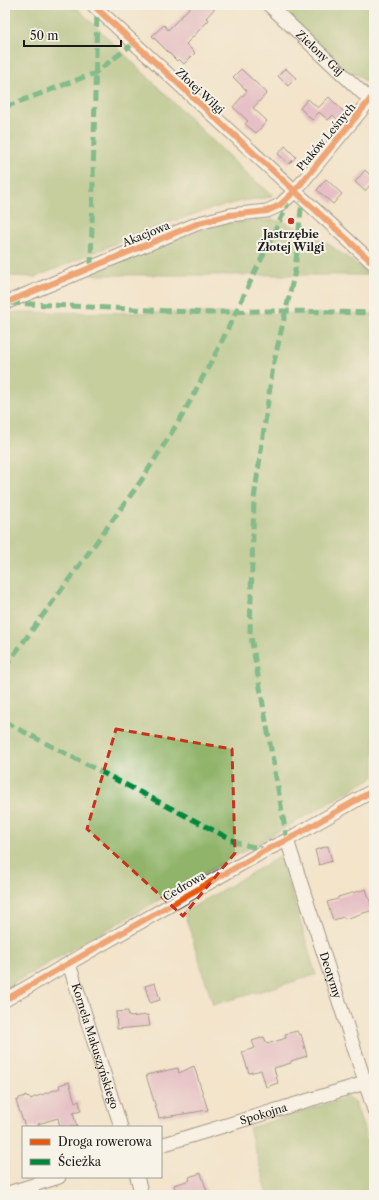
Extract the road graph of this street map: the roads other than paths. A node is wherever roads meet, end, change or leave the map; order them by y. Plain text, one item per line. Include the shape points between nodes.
1 (93, 5) edge
2 (270, 5) edge
3 (372, 98) edge
4 (294, 192) junction
5 (374, 264) edge
6 (5, 303) edge
7 (374, 790) edge
8 (287, 840) junction
9 (69, 964) junction
10 (5, 1000) edge
11 (365, 1083) junction
12 (374, 1110) edge
13 (121, 1126) edge
14 (162, 1145) edge
15 (56, 1178) edge
16 (137, 1178) edge
17 (5, 1194) edge
18 (142, 1195) edge

1 - 4 street, Złotej Wilgi
2 - 3 street, Zielony Gaj
3 - 4 street, Ptaków Leśnych
4 - 5 street, Złotej Wilgi
4 - 6 street, Akacjowa via 274,209 260,213 230,215 199,223
7 - 8 street, Cedrowa
8 - 9 street, Cedrowa
8 - 11 street, Deotymy
9 - 10 street, Cedrowa
9 - 13 street, Kornela Makuszyńskiego
11 - 12 street, Deotymy
11 - 14 street, Spokojna
15 - 17 street
16 - 18 street

